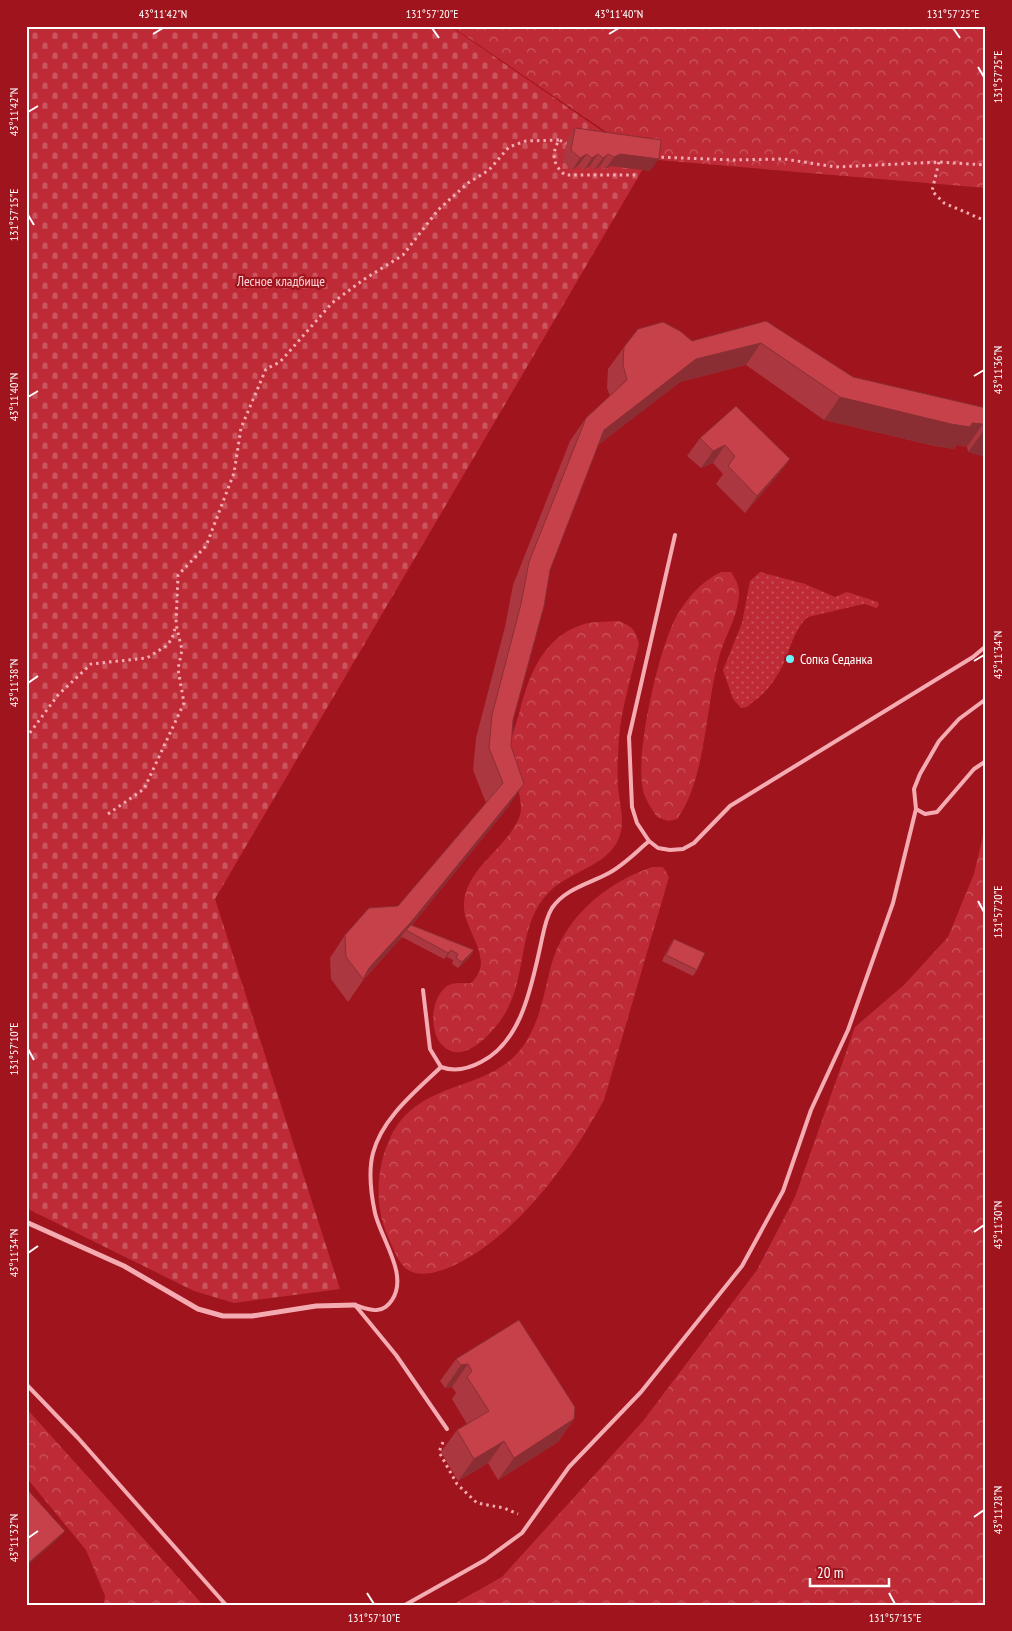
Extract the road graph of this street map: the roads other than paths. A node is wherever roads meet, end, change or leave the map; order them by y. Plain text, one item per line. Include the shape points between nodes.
1 (675, 535) dead end
2 (986, 646) edge
3 (986, 699) edge
4 (986, 761) edge
5 (916, 809) junction
6 (649, 841) junction
7 (423, 990) dead end
8 (441, 1067) junction
9 (26, 1222) edge
10 (355, 1305) junction
11 (26, 1384) edge
12 (446, 1429) road end
13 (226, 1605) edge
14 (404, 1605) edge

1 - 6 lane via 629,737 629,793 637,824
2 - 6 lane via 730,806 688,846 670,850 658,848
3 - 5 lane via 959,720 930,755 914,789
4 - 5 lane via 974,769 937,812 925,814
5 - 14 lane via 894,903 848,1030 811,1110 783,1190 742,1266 641,1392 569,1467 522,1533 485,1560
6 - 8 lane via 620,866 568,892 551,909 521,1015 511,1036 500,1049 473,1066 459,1070
7 - 8 lane via 430,1049
8 - 10 lane via 389,1120 373,1152 370,1170 374,1206 398,1281 396,1294 389,1306 377,1310
9 - 10 street via 124,1266 198,1309 223,1316
10 - 12 lane via 396,1355
11 - 13 lane

